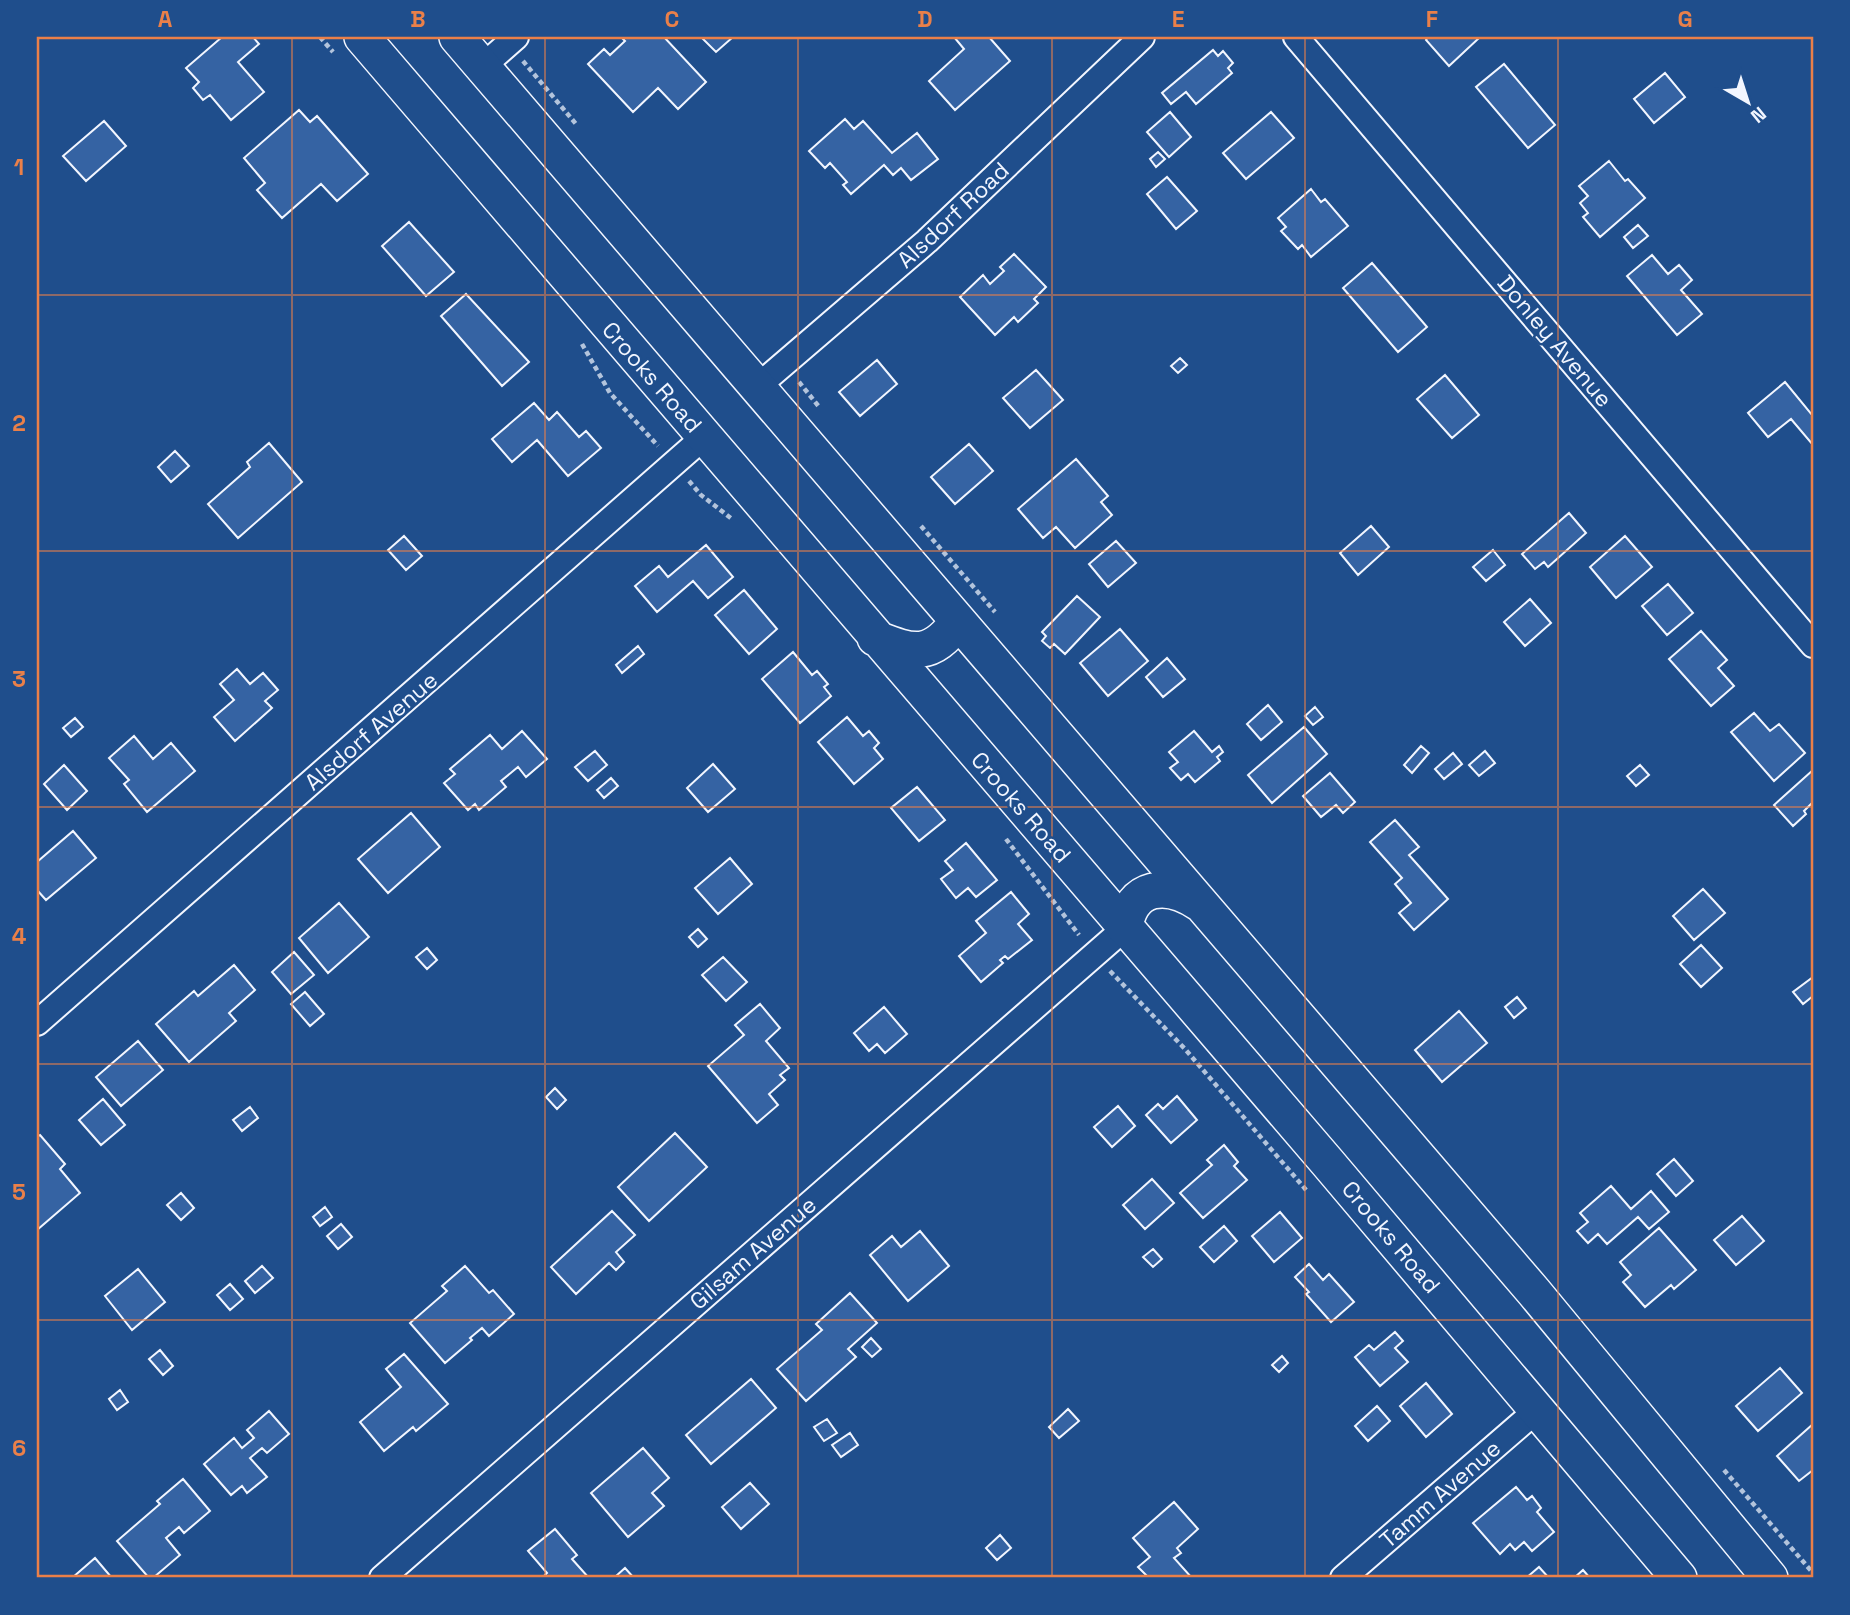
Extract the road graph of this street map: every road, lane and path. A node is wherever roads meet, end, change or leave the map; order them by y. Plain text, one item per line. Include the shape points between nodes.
1 (362, 37) edge
2 (457, 37) edge
3 (516, 37) edge
4 (1142, 37) edge
5 (1296, 37) edge
6 (482, 67) junction
7 (757, 387) junction
8 (642, 429) dead end
9 (704, 437) junction
10 (653, 441) dead end
11 (693, 486) dead end
12 (701, 495) dead end
13 (958, 621) junction
14 (875, 638) junction
15 (1813, 645) edge
16 (1202, 905) junction
17 (1066, 920) dead end
18 (1125, 928) junction
19 (1079, 936) dead end
20 (1112, 974) dead end
21 (37, 1023) edge
22 (1311, 1196) dead end
23 (1537, 1410) junction
24 (382, 1578) edge
25 (1343, 1578) edge
26 (1679, 1578) edge
27 (1770, 1578) edge

1 - 9 main road, Crooks Road
2 - 6 main road
3 - 6 street
4 - 7 street, Alsdorf Road via 927,241
5 - 15 street, Donley Avenue
6 - 7 main road
7 - 13 main road
8 - 10 path
9 - 14 main road, Crooks Road
9 - 21 street, Alsdorf Avenue
11 - 12 path
13 - 14 main road via 940,642 925,649 906,650
13 - 16 main road
14 - 18 main road, Crooks Road
16 - 18 main road via 1184,894 1157,890 1134,903
16 - 27 main road via 1534,1292
17 - 19 path
18 - 23 main road, Crooks Road
18 - 24 street, Gilsam Avenue
20 - 22 path via 1185,1049
23 - 25 street, Tamm Avenue
23 - 26 main road, Crooks Road

